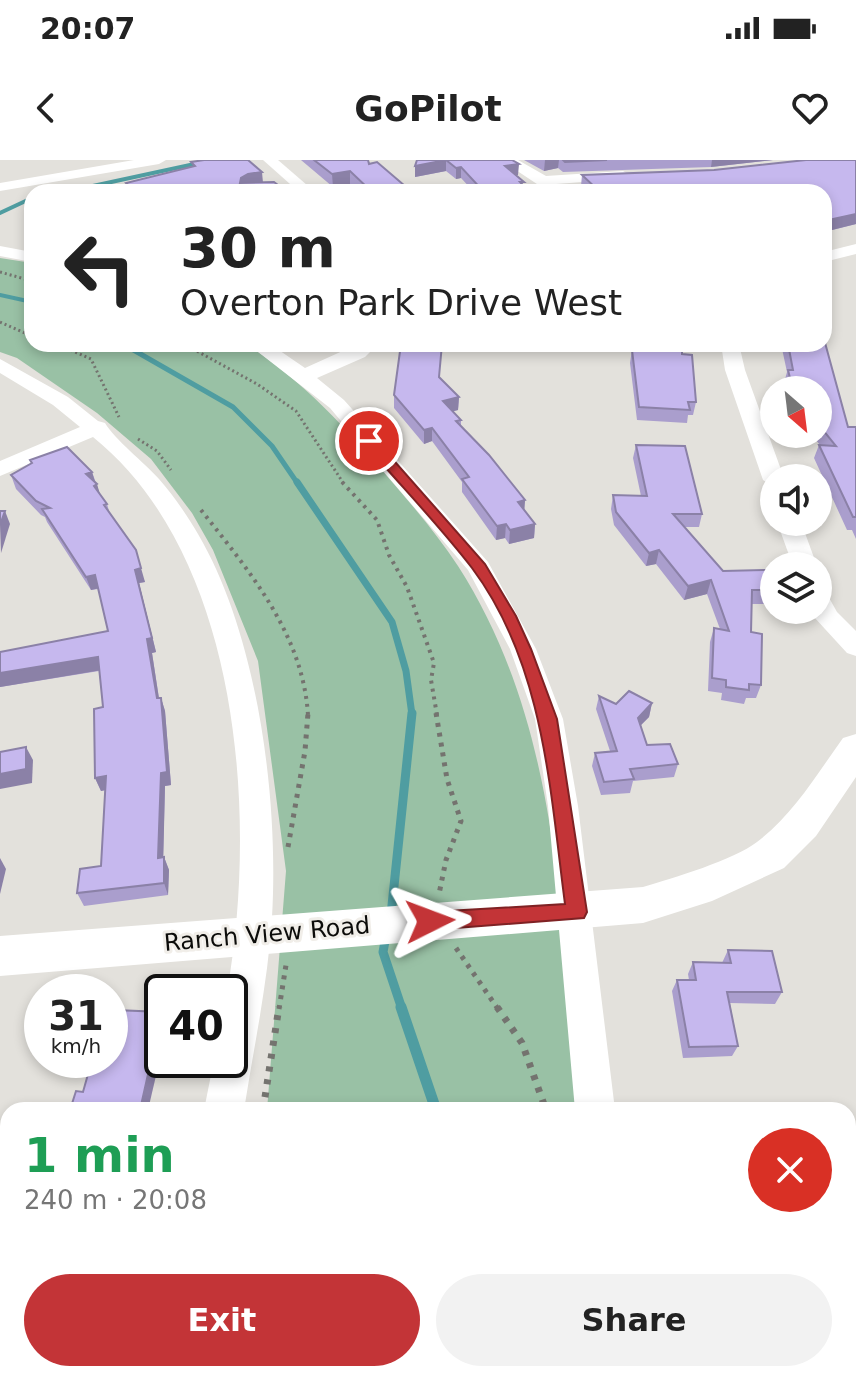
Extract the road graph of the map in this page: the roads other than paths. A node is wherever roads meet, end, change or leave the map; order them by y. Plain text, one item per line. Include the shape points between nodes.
1 (159, 160) edge
2 (270, 160) edge
3 (508, 160) edge
4 (639, 175) edge
5 (544, 180) junction
6 (293, 184) edge
7 (548, 184) edge
8 (0, 187) edge
9 (856, 249) edge
10 (0, 251) edge
11 (832, 255) edge
12 (24, 256) edge
13 (269, 352) edge
14 (359, 352) edge
15 (732, 352) edge
16 (0, 365) edge
17 (304, 376) junction
18 (98, 427) junction
19 (768, 464) edge
20 (0, 469) edge
21 (832, 622) edge
22 (856, 647) edge
23 (856, 748) edge
24 (577, 912) junction
25 (253, 935) junction
26 (0, 956) edge
27 (225, 1102) edge
28 (594, 1102) edge

1 - 8 street
2 - 6 street
3 - 5 street
4 - 5 street
5 - 7 street
9 - 11 street
10 - 12 street
13 - 17 street
14 - 17 street
15 - 19 street
16 - 18 street
17 - 24 street via 337,404 479,567 508,616 549,719
18 - 20 street
18 - 25 street via 143,471 179,520 205,567 233,649 252,788
21 - 22 street
23 - 24 street, Ranch View Road via 802,825 770,856 643,905
24 - 25 street, Ranch View Road via 435,913
24 - 28 street
25 - 26 street, Ranch View Road
25 - 27 street

